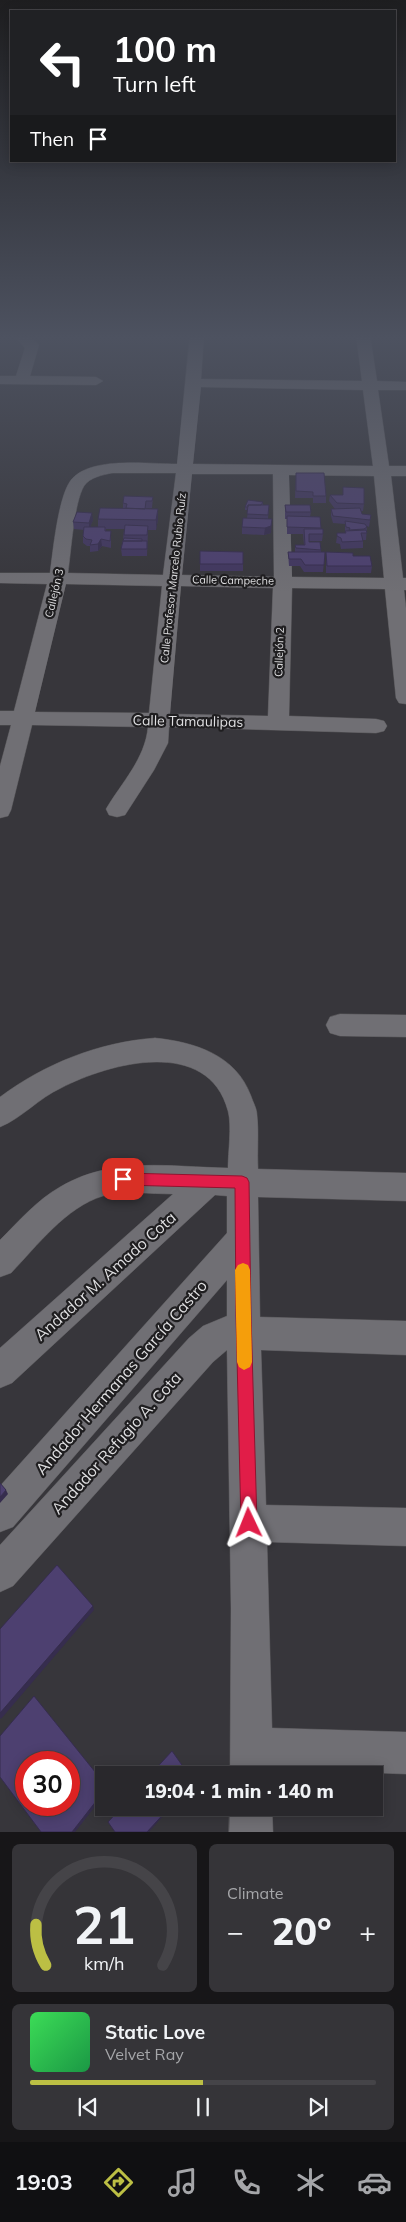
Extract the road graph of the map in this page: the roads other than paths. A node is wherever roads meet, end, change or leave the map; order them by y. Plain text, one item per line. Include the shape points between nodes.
1 (190, 420) edge
2 (375, 420) edge
3 (184, 468) junction
4 (281, 469) junction
5 (382, 471) junction
6 (406, 471) edge
7 (0, 578) edge
8 (58, 578) junction
9 (172, 579) junction
10 (283, 582) junction
11 (400, 584) edge
12 (406, 698) edge
13 (0, 718) edge
14 (23, 719) junction
15 (159, 721) junction
16 (278, 723) junction
17 (376, 726) dead end
18 (117, 809) dead end
19 (0, 810) edge
20 (340, 1025) dead end
21 (406, 1026) edge
22 (0, 1114) edge
23 (226, 1182) junction
24 (406, 1187) edge
25 (242, 1239) junction
26 (0, 1262) edge
27 (244, 1332) junction
28 (406, 1338) edge
29 (0, 1371) edge
30 (0, 1514) edge
31 (249, 1523) junction
32 (406, 1527) edge
33 (0, 1573) edge
34 (406, 1753) edge
35 (251, 1761) edge
36 (251, 1816) edge
37 (251, 1832) edge

1 - 3 street, Calle Profesor Marcelo Rubio Ruíz
2 - 5 street
3 - 4 street, Callejón 3
3 - 8 street, Callejón 3 via 102,469 80,480 70,502
3 - 9 street, Calle Profesor Marcelo Rubio Ruíz
4 - 5 street, Callejón 3
4 - 10 street, Callejón 2
5 - 6 street, Callejón 3
5 - 11 street
7 - 8 street, Calle Campeche
8 - 9 street, Calle Campeche
8 - 14 street, Callejón 3
9 - 10 street, Calle Campeche
9 - 15 street, Calle Profesor Marcelo Rubio Ruíz
10 - 11 street, Calle Campeche
10 - 16 street, Callejón 2
11 - 12 street
13 - 14 street, Calle Tamaulipas
14 - 15 street, Calle Tamaulipas
14 - 19 street, Callejón 3
15 - 16 street, Calle Tamaulipas
15 - 18 street, Calle Profesor Marcelo Rubio Ruíz via 154,750
16 - 17 street, Calle Tamaulipas
20 - 21 street
22 - 23 street via 48,1080 114,1056 158,1049 187,1054 200,1058 223,1074 240,1100 243,1113
23 - 24 street
23 - 25 street
23 - 26 street via 103,1181 65,1200
23 - 29 street, Andador M. Amado Cota
25 - 27 street
25 - 30 street, Andador Hermanas García Castro
27 - 28 street, Andador Refugio A. Cota
27 - 31 street
27 - 33 street, Andador Refugio A. Cota via 215,1338 201,1350
31 - 32 street
31 - 35 street
34 - 35 street
36 - 37 street

